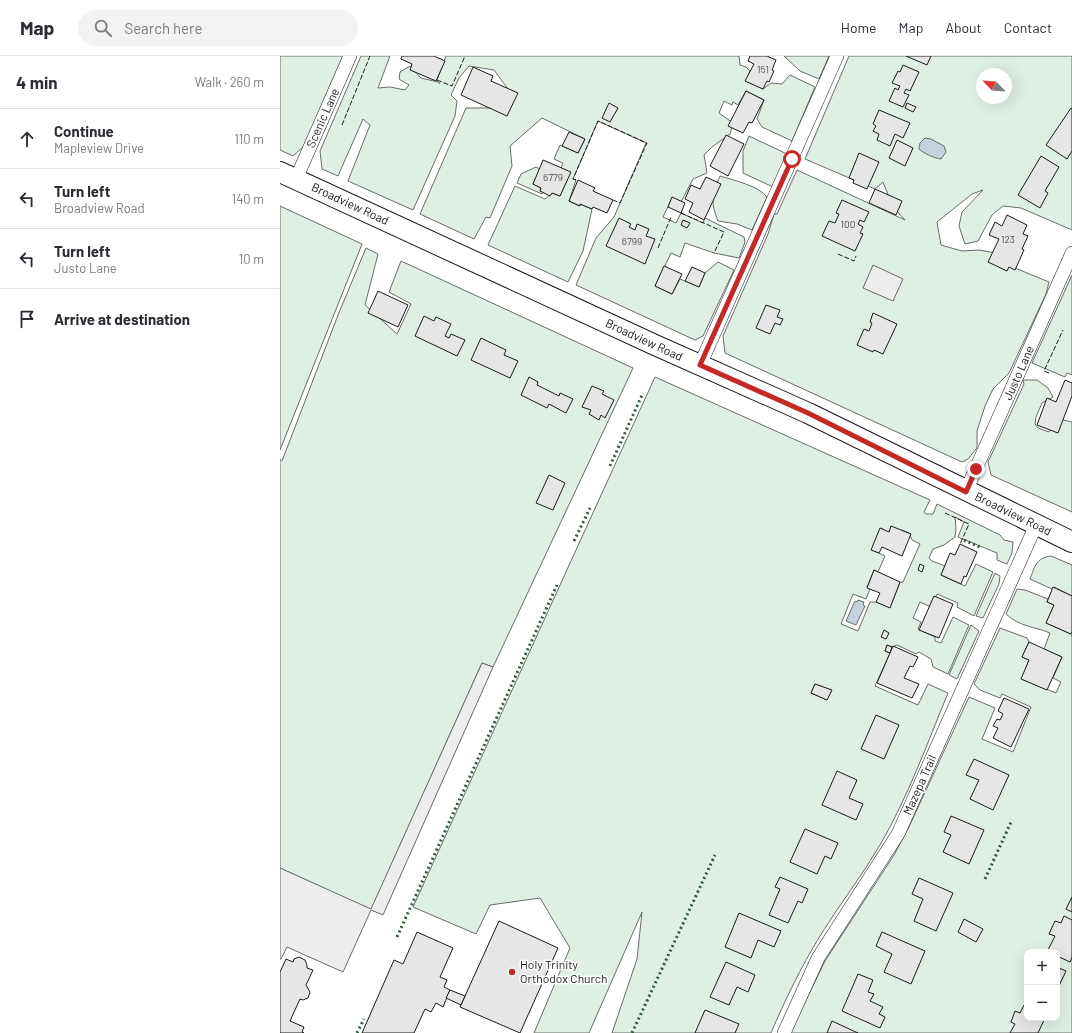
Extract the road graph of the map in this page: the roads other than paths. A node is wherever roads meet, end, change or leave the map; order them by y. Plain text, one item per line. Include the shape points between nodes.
1 (350, 56) edge
2 (837, 56) edge
3 (288, 175) edge
4 (1072, 253) edge
5 (700, 365) junction
6 (966, 492) junction
7 (1036, 525) junction
8 (1072, 542) edge
9 (784, 1033) edge

1 - 3 street, Scenic Lane
2 - 5 street
3 - 5 main road, Broadview Road
4 - 6 street, Justo Lane
5 - 6 main road, Broadview Road via 808,413
6 - 7 main road, Broadview Road
7 - 8 main road, Broadview Road
7 - 9 street, Mazepa Trail via 898,834 818,958

